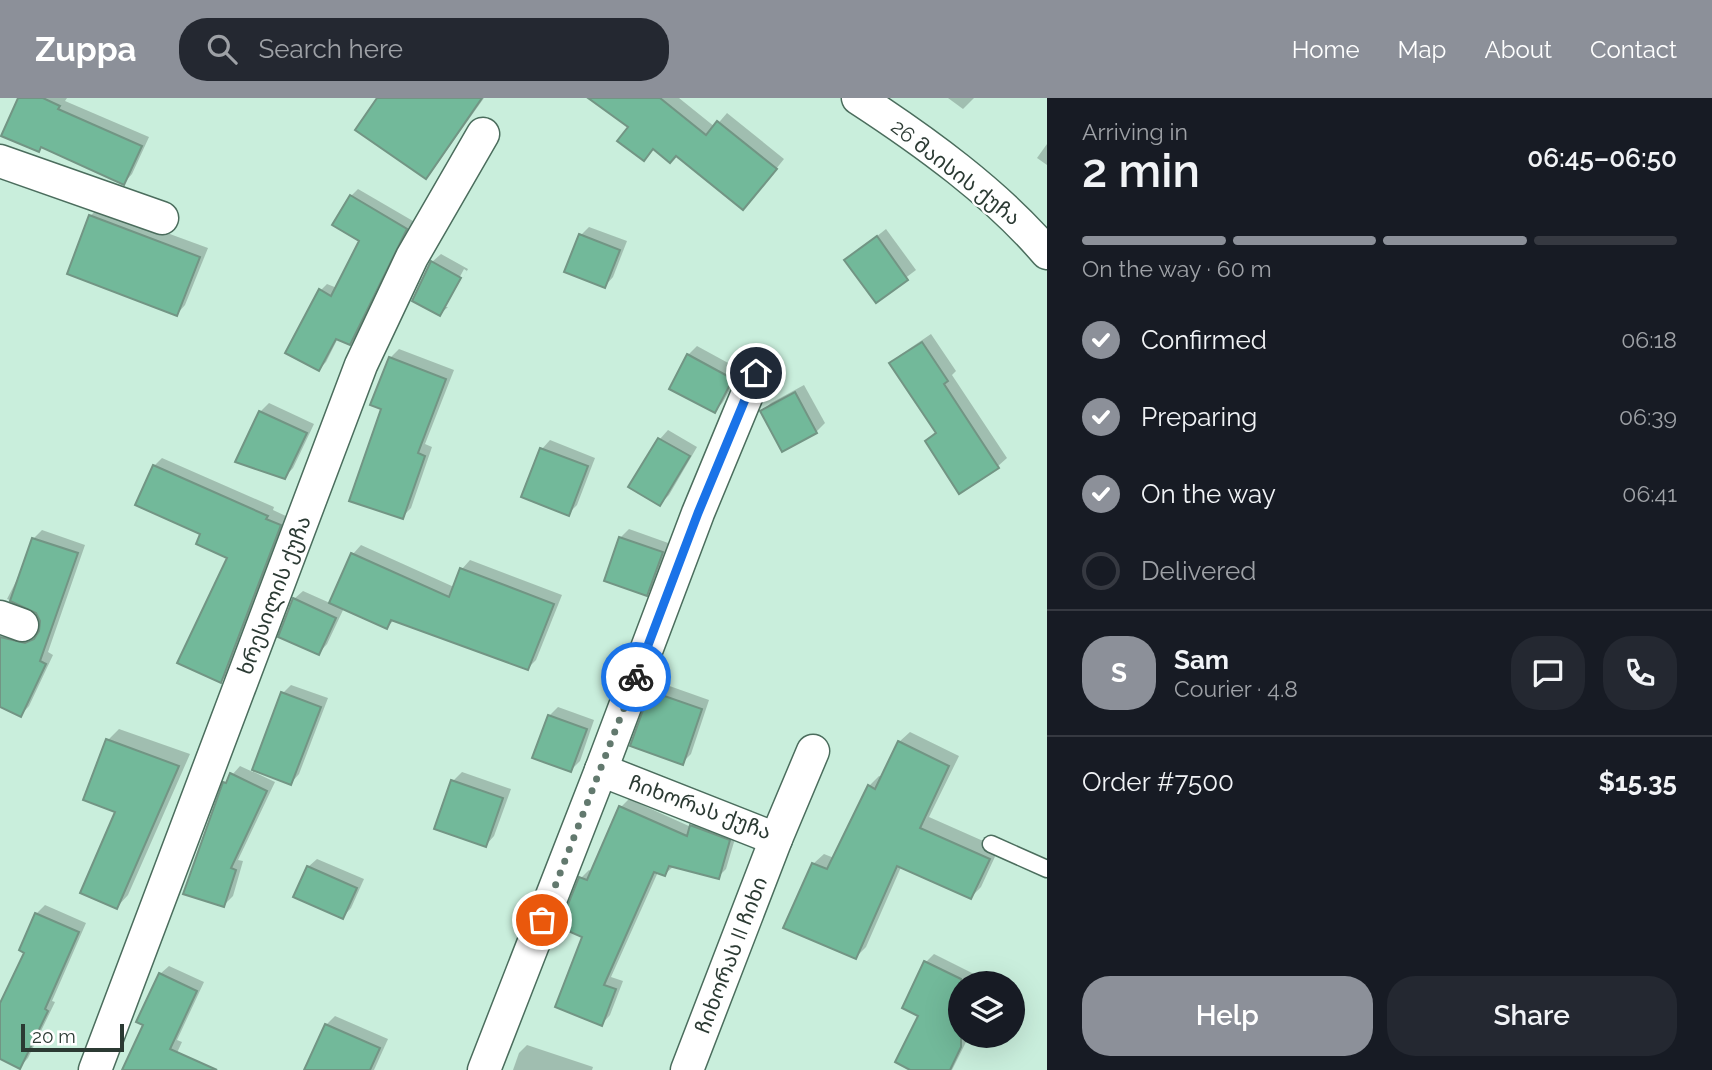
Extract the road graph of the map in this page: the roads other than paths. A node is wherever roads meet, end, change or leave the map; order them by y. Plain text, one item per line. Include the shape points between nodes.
1 (858, 98) edge
2 (482, 134) dead end
3 (0, 161) edge
4 (162, 218) dead end
5 (1047, 253) edge
6 (756, 373) dead end
7 (813, 751) dead end
8 (601, 770) junction
9 (776, 839) junction
10 (991, 844) dead end
11 (1047, 869) edge
12 (95, 1070) edge
13 (484, 1070) edge
14 (687, 1070) edge

1 - 5 street, 26 მაისის ქუჩა via 938,154 1023,225
2 - 12 street, ხრესილის ქუჩა via 412,257 361,365
3 - 4 street
6 - 8 street
7 - 9 street, ჩიხორას ქუჩა
8 - 9 street, ჩიხორას ქუჩა
8 - 13 street, ჩიხორას ქუჩა
9 - 14 street, ჩიხორას II ჩიხი
10 - 11 lane

